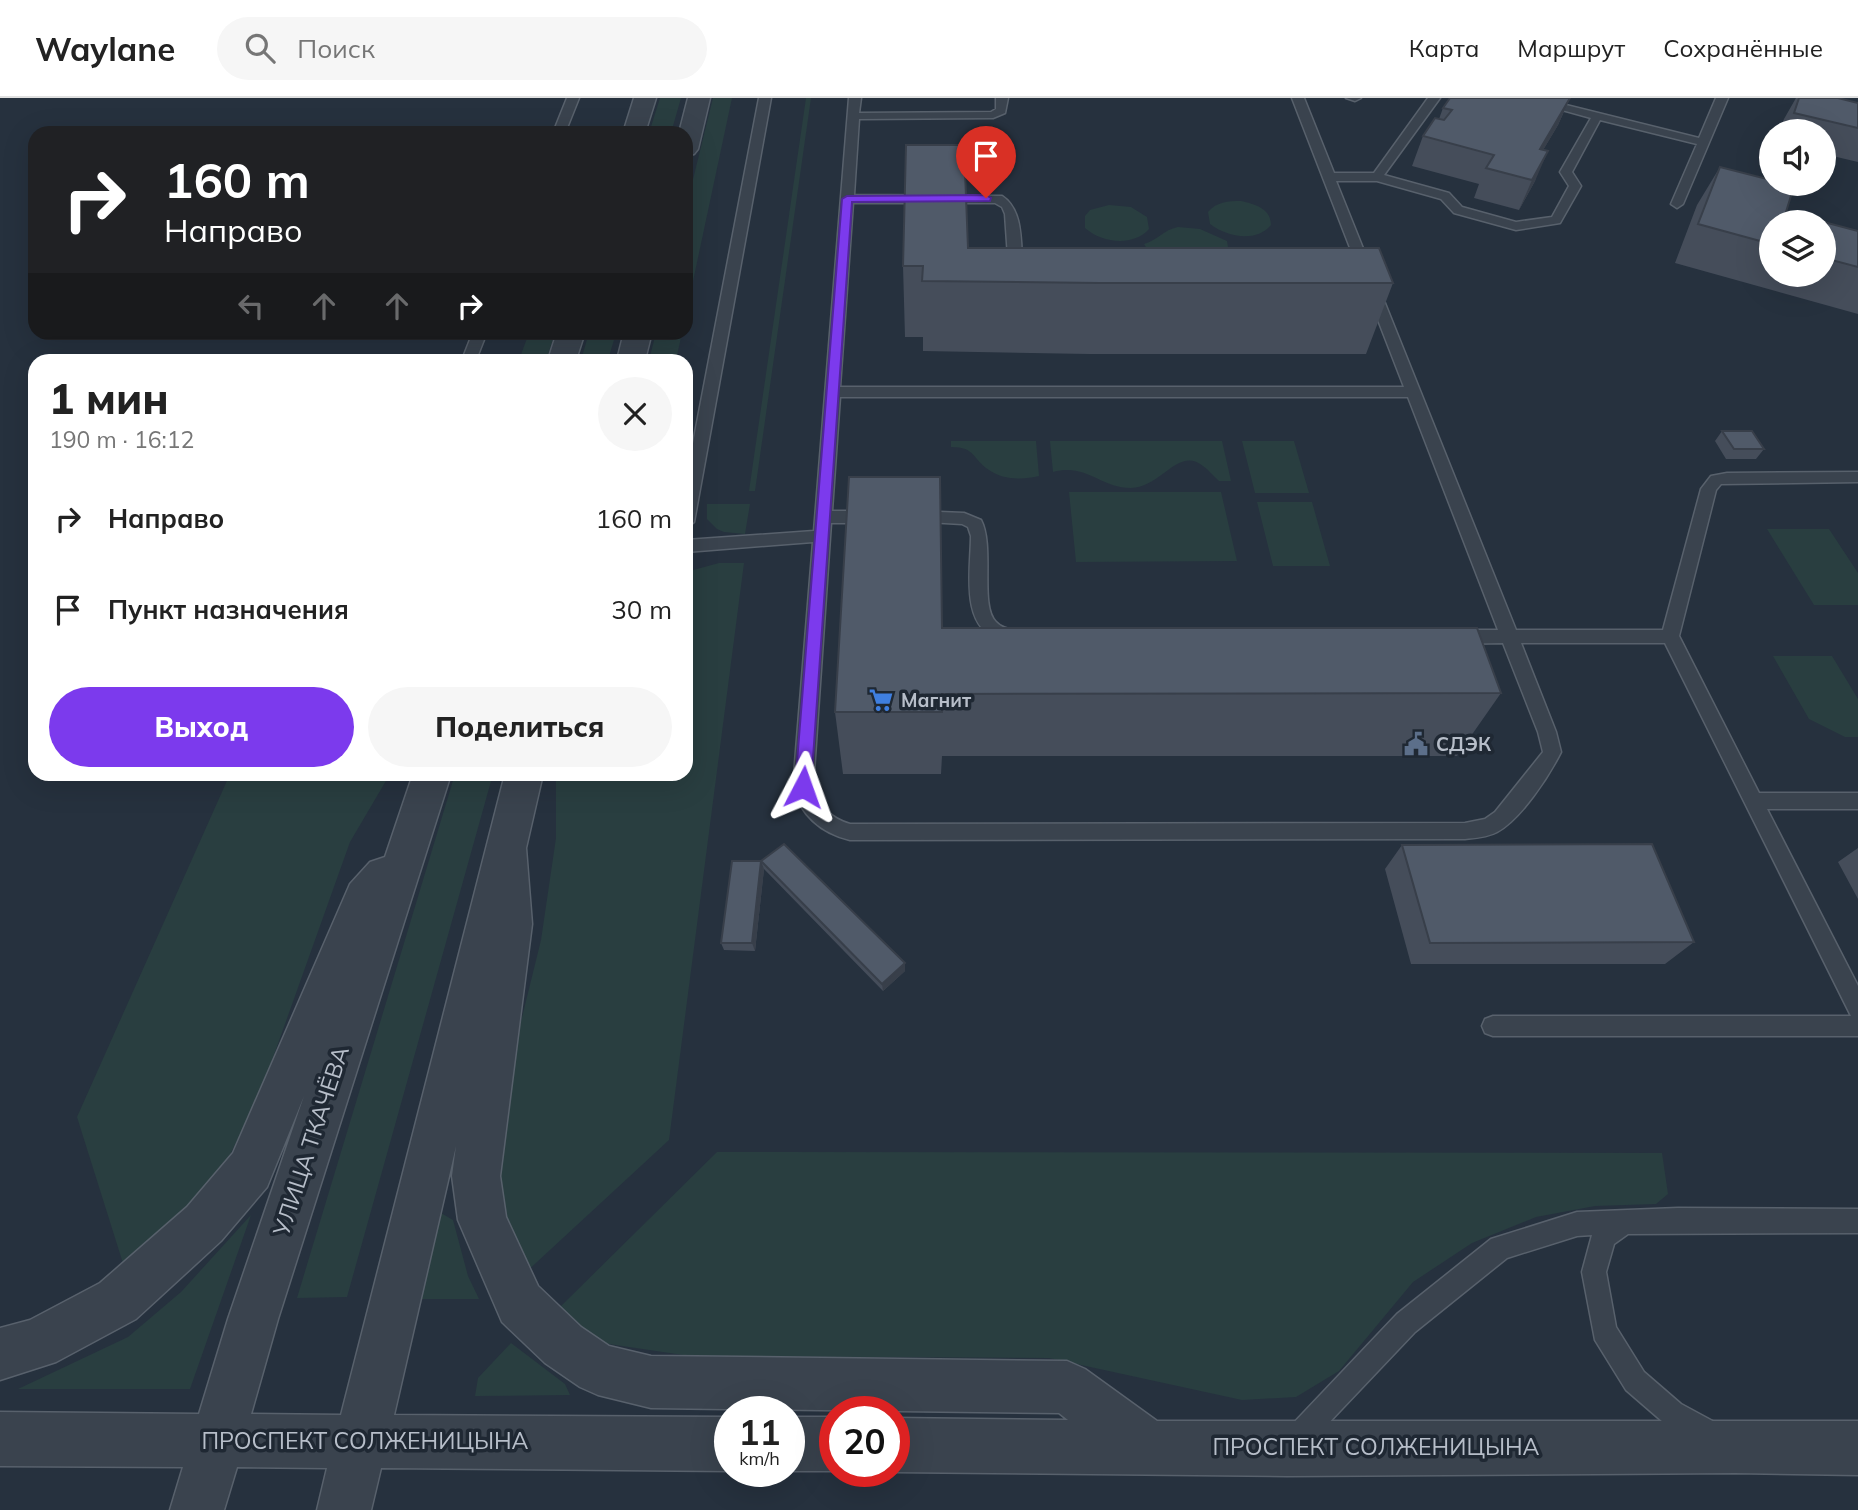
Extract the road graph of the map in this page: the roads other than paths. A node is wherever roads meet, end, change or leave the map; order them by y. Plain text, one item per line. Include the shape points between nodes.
1 (572, 98) edge
2 (645, 98) edge
3 (699, 98) edge
4 (765, 98) edge
5 (855, 98) edge
6 (1002, 98) edge
7 (1297, 98) edge
8 (1434, 98) edge
9 (1524, 98) edge
10 (1721, 98) edge
11 (853, 116) junction
12 (1597, 116) junction
13 (562, 126) edge
14 (636, 126) edge
15 (692, 126) edge
16 (1703, 142) junction
17 (1329, 177) junction
18 (1377, 177) junction
19 (847, 199) junction
20 (1677, 204) dead end
21 (1027, 284) edge
22 (1413, 391) junction
23 (832, 392) junction
24 (1858, 477) edge
25 (693, 484) edge
26 (823, 517) junction
27 (822, 536) junction
28 (693, 545) edge
29 (1670, 636) junction
30 (1038, 637) edge
31 (1430, 637) edge
32 (1510, 637) junction
33 (430, 781) edge
34 (522, 781) edge
35 (1754, 802) junction
36 (1858, 802) edge
37 (408, 845) junction
38 (506, 848) junction
39 (1858, 1008) edge
40 (1858, 1026) edge
41 (1493, 1027) dead end
42 (1628, 1220) junction
43 (1858, 1221) edge
44 (0, 1354) edge
45 (0, 1439) edge
46 (217, 1440) junction
47 (361, 1442) junction
48 (714, 1444) edge
49 (910, 1445) edge
50 (1147, 1446) junction
51 (1735, 1446) junction
52 (1858, 1448) edge
53 (1287, 1449) junction
54 (197, 1510) edge
55 (344, 1510) edge

1 - 13 lane
2 - 14 street
3 - 15 street
4 - 25 lane
5 - 11 lane
6 - 11 lane via 1001,111 993,115
7 - 17 lane
8 - 18 lane
9 - 12 lane
10 - 16 lane
11 - 19 lane
12 - 16 lane
12 - 18 lane via 1566,172 1575,186 1556,220 1516,226 1458,209 1445,196
16 - 20 lane
17 - 18 lane
17 - 22 lane via 1366,286
19 - 21 lane via 998,199 1011,214 1016,272
19 - 23 lane
22 - 23 lane
22 - 32 lane
23 - 26 lane
24 - 29 lane via 1716,480 1709,489
26 - 27 lane
26 - 30 lane via 950,517 975,524 986,624 998,633
27 - 28 lane
27 - 32 lane via 803,787 810,806 840,831 1465,831 1489,827 1503,818 1552,752
29 - 32 lane
29 - 35 lane
31 - 32 lane
33 - 37 street, УЛИЦА ТКАЧЁВА
34 - 38 street
35 - 36 lane
35 - 39 lane
37 - 44 street via 364,897 250,1170 204,1224 118,1301 38,1343
37 - 46 street, УЛИЦА ТКАЧЁВА
38 - 47 street
38 - 50 street via 511,924 477,1176 482,1220 520,1304 563,1345 598,1369 650,1382 1067,1387
40 - 41 lane
42 - 43 lane
42 - 51 lane via 1604,1236 1594,1272 1604,1331 1635,1381 1672,1413
42 - 53 lane via 1577,1224 1500,1248 1406,1323
45 - 46 street, ПРОСПЕКТ СОЛЖЕНИЦЫНА
46 - 47 street, ПРОСПЕКТ СОЛЖЕНИЦЫНА
46 - 54 street, УЛИЦА ТКАЧЁВА
47 - 48 street, ПРОСПЕКТ СОЛЖЕНИЦЫНА
47 - 55 street
49 - 50 street, ПРОСПЕКТ СОЛЖЕНИЦЫНА
50 - 53 street, ПРОСПЕКТ СОЛЖЕНИЦЫНА
51 - 52 street, ПРОСПЕКТ СОЛЖЕНИЦЫНА
51 - 53 street, ПРОСПЕКТ СОЛЖЕНИЦЫНА

